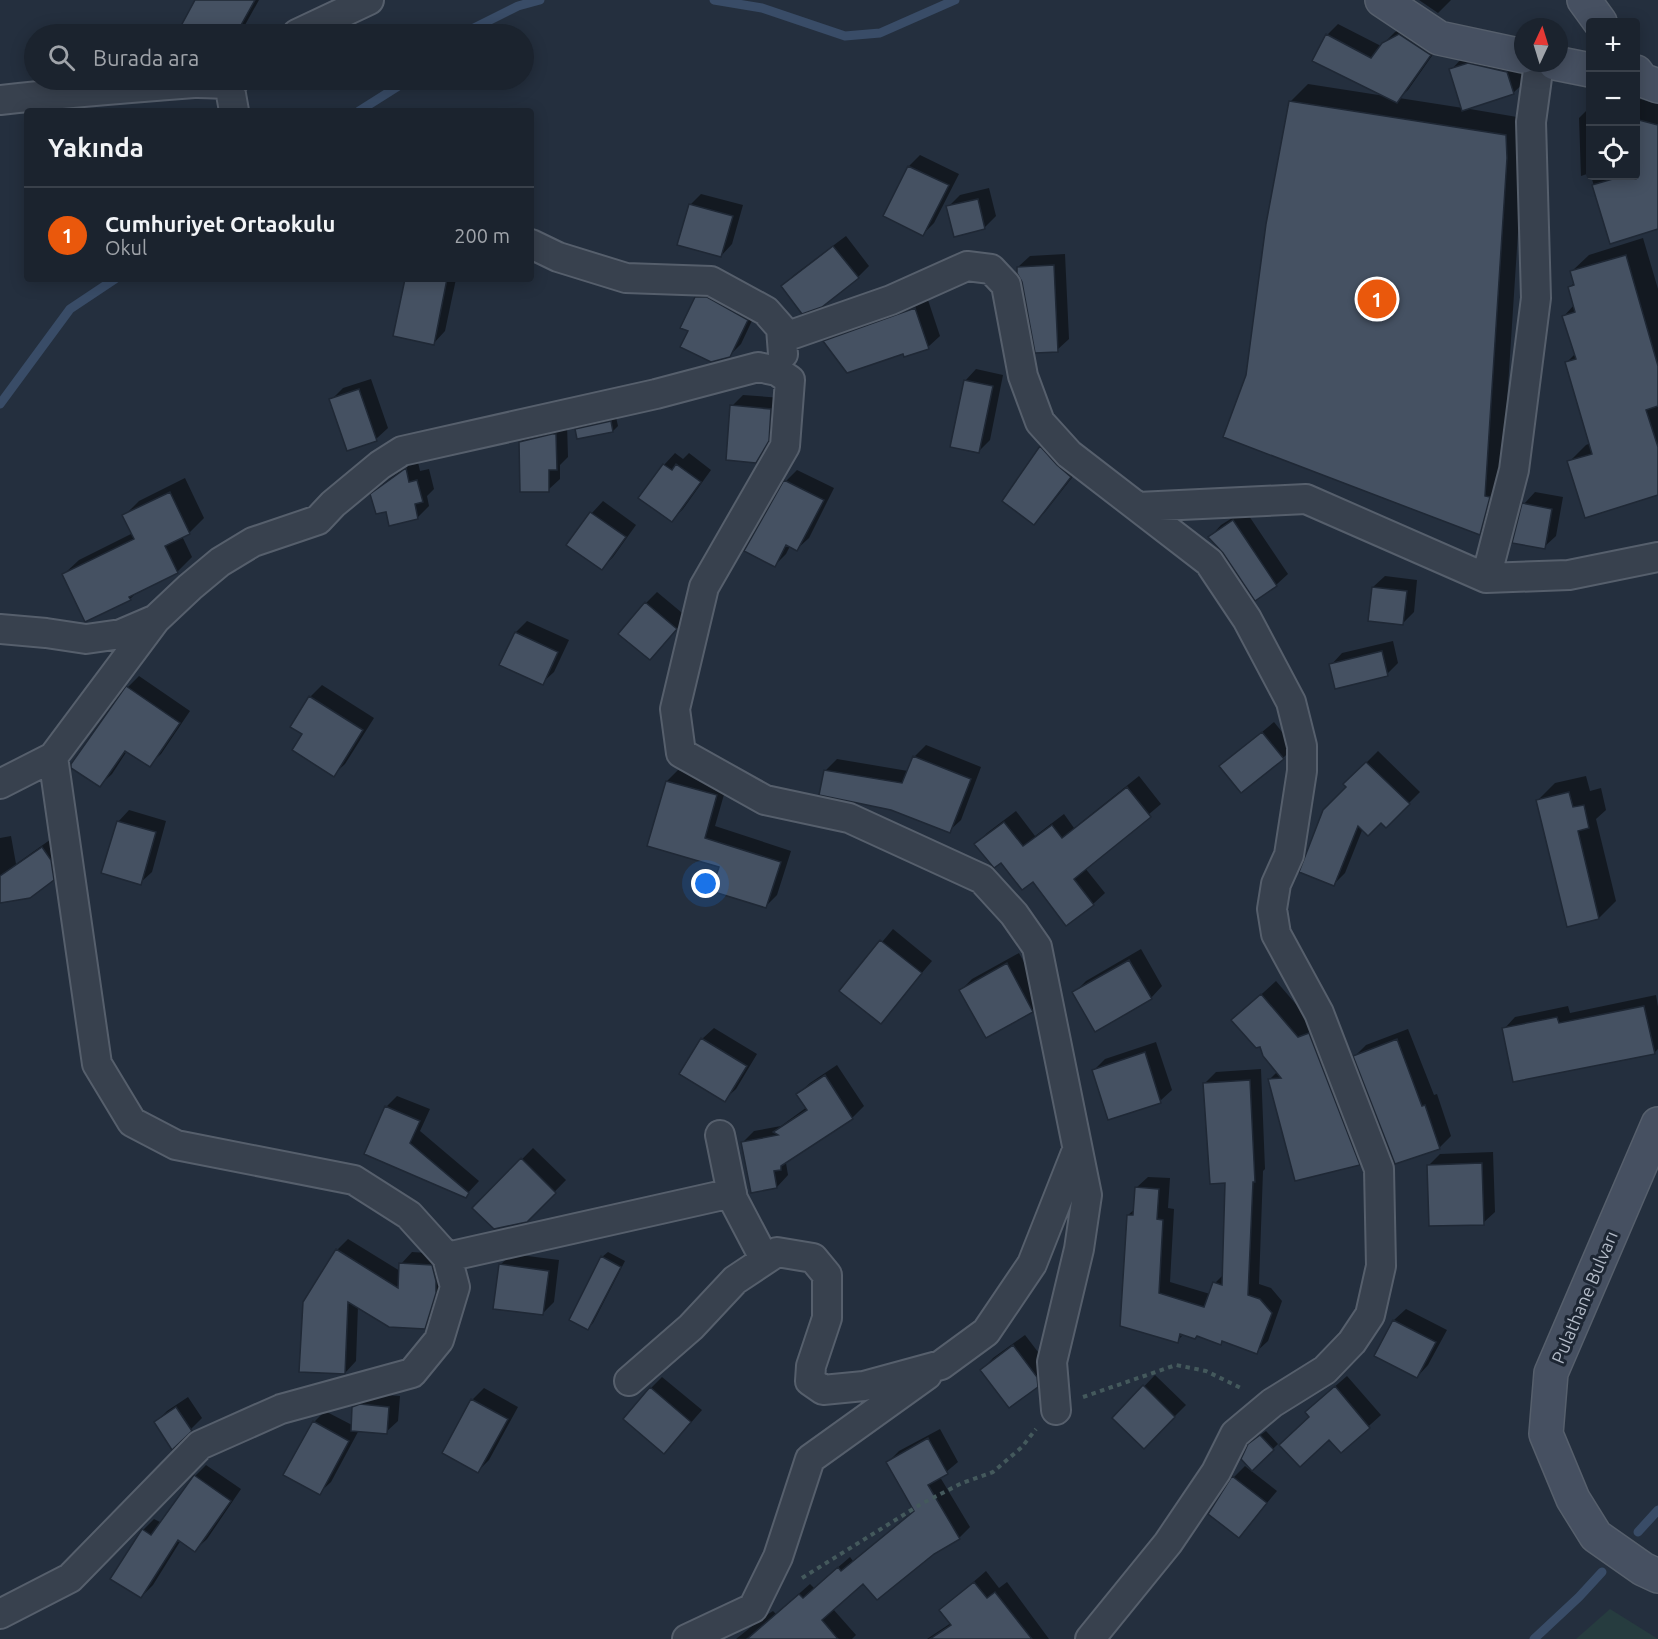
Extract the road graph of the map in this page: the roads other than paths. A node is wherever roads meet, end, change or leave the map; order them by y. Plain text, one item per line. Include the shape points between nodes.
1 (369, 0) edge
2 (1382, 0) edge
3 (1584, 0) edge
4 (1597, 18) edge
5 (318, 24) edge
6 (1514, 54) edge
7 (1568, 66) edge
8 (1586, 69) edge
9 (1538, 72) edge
10 (106, 90) edge
11 (233, 90) edge
12 (0, 100) edge
13 (234, 108) edge
14 (534, 245) edge
15 (782, 338) junction
16 (790, 380) junction
17 (1138, 507) junction
18 (1658, 556) edge
19 (1486, 578) junction
20 (156, 620) junction
21 (0, 629) edge
22 (53, 757) junction
23 (0, 784) edge
24 (1658, 1124) edge
25 (720, 1136) dead end
26 (1077, 1150) junction
27 (732, 1193) junction
28 (447, 1257) junction
29 (765, 1260) junction
30 (941, 1365) junction
31 (629, 1381) dead end
32 (1056, 1410) road end
33 (1658, 1576) edge
34 (0, 1614) edge
35 (687, 1639) edge
36 (1090, 1639) edge

1 - 5 street
2 - 6 street via 1439,38
3 - 4 street
7 - 8 street
9 - 19 street via 1531,122 1536,298 1514,470
10 - 12 street
11 - 13 street
14 - 15 street via 626,278 711,281 766,311 781,328
15 - 16 street
15 - 17 street via 891,300 967,266 991,269 1006,285 1023,376 1040,422 1069,454
16 - 20 street via 777,371 758,367 402,452 381,465 318,520 253,542 220,562
16 - 26 street via 785,447 704,587 675,709 681,753 765,800 849,818 982,879 1037,947
17 - 19 street via 1306,499
17 - 36 street via 1209,562 1247,619 1291,702 1302,746 1302,771 1289,855 1276,884 1272,909 1276,934 1319,1012 1379,1169 1381,1266 1370,1316 1352,1341 1325,1370 1272,1403 1235,1434 1216,1473 1168,1543
18 - 19 street via 1569,575
20 - 21 street via 121,634 86,639
20 - 22 street
22 - 23 street
22 - 28 street via 97,1064 132,1122 176,1145 354,1180 409,1215
24 - 33 street, Pulathane Bulvarı via 1551,1373 1546,1434 1573,1499 1596,1536
25 - 27 street
26 - 30 street via 1032,1264 986,1332
26 - 32 street via 1087,1195 1079,1250 1052,1362
27 - 28 street
27 - 29 street
28 - 34 street via 455,1287 439,1340 412,1373 281,1409 200,1445 70,1578
29 - 30 street via 777,1252 813,1258 827,1275 827,1318 810,1381 823,1390 864,1386
29 - 31 street via 735,1280 691,1327
30 - 35 street via 810,1459 778,1557 753,1608

